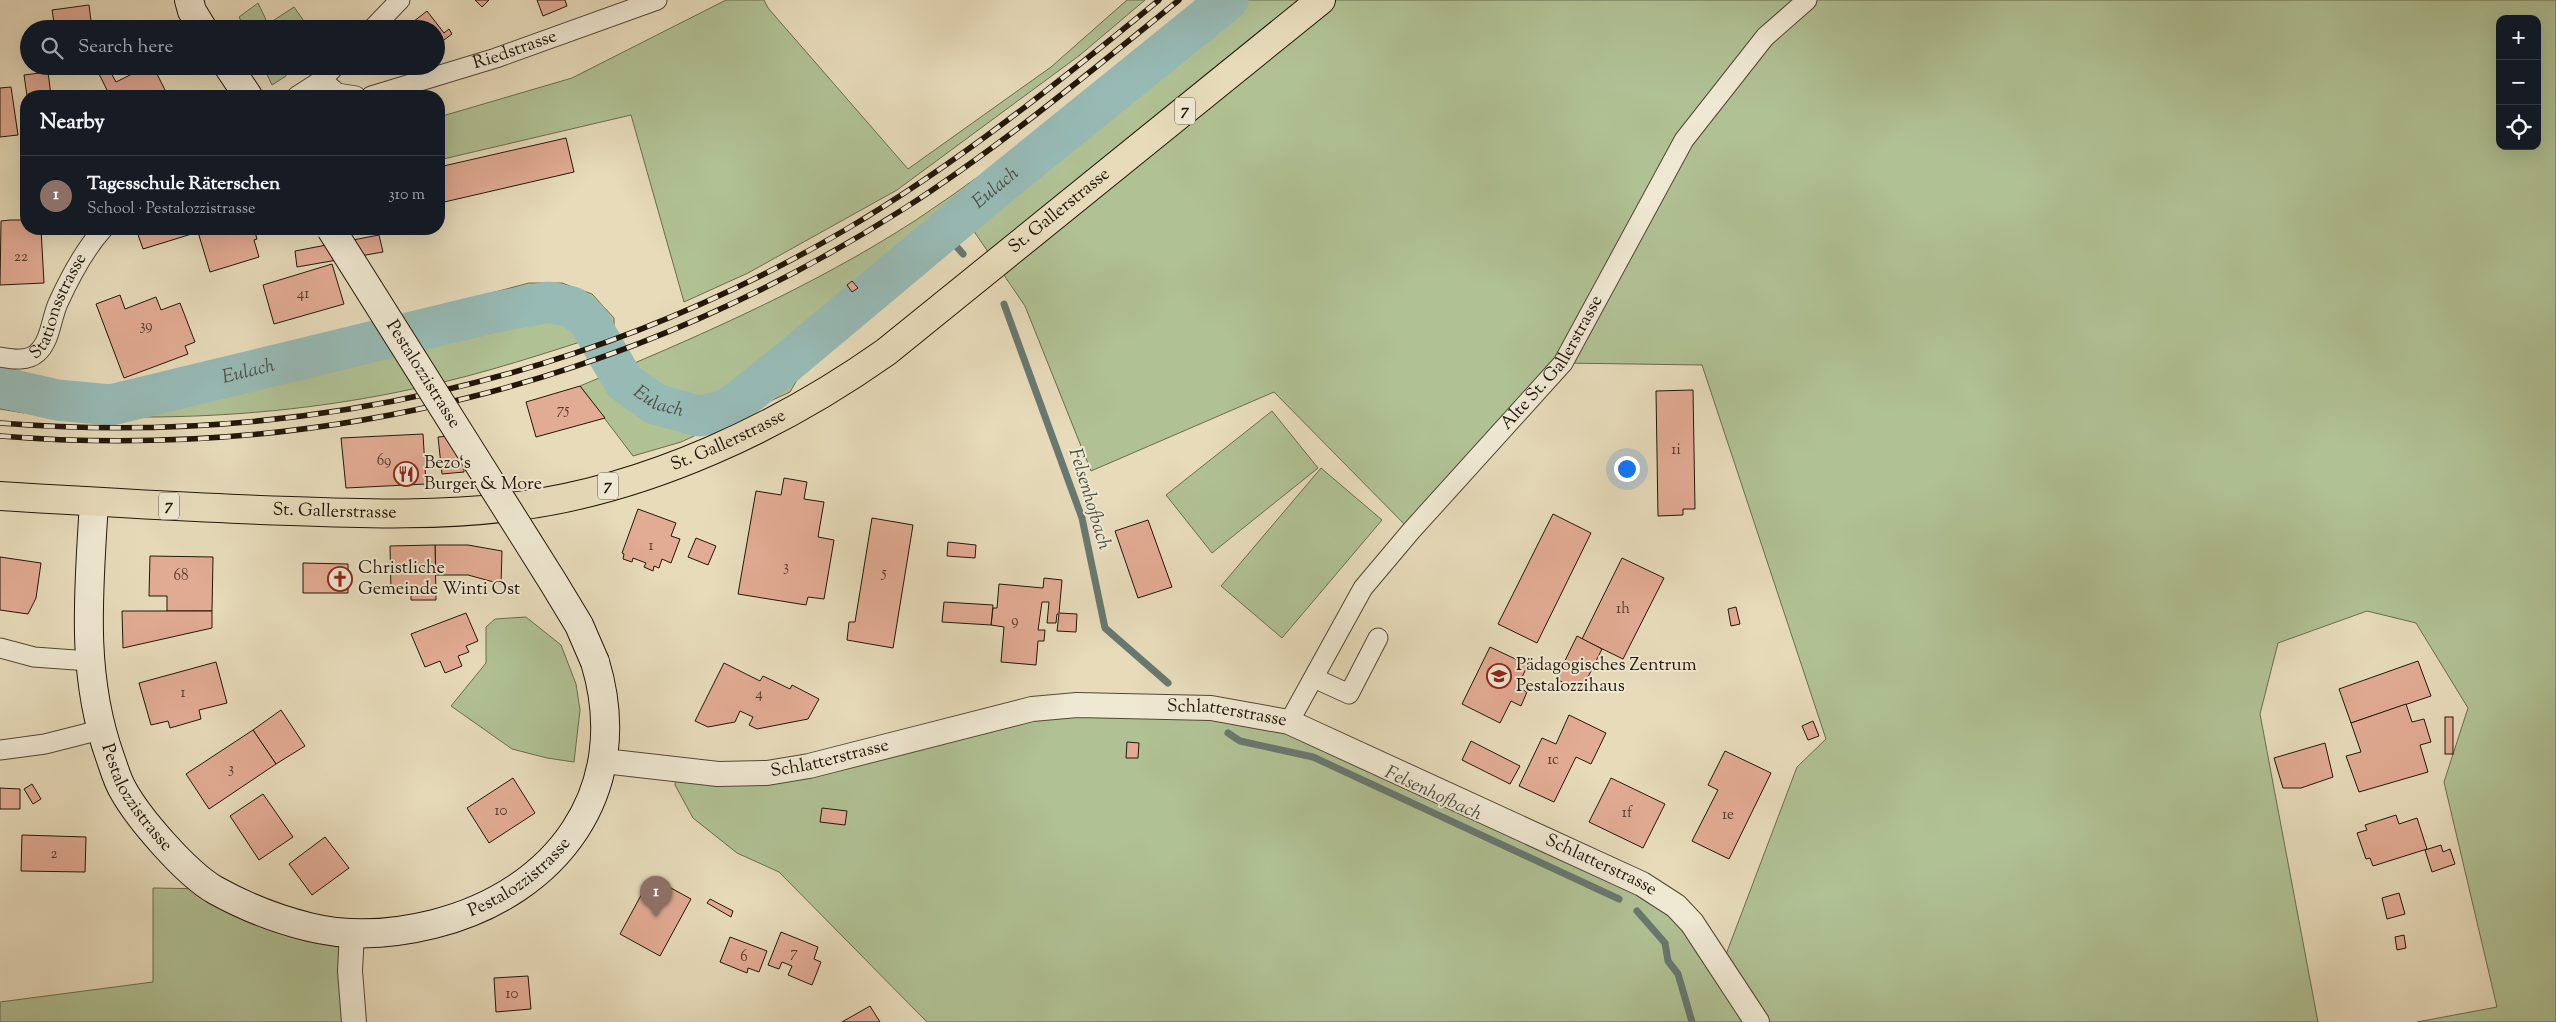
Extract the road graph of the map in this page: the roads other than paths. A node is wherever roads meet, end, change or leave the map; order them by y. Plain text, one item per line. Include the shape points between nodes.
1 (189, 0) edge
2 (400, 0) edge
3 (657, 0) edge
4 (1321, 0) edge
5 (1807, 0) edge
6 (198, 20) edge
7 (381, 20) edge
8 (445, 74) edge
9 (234, 75) edge
10 (327, 75) edge
11 (440, 75) edge
12 (322, 80) junction
13 (244, 90) edge
14 (306, 90) edge
15 (333, 90) edge
16 (391, 90) edge
17 (98, 235) edge
18 (336, 235) edge
19 (0, 358) edge
20 (0, 496) edge
21 (94, 502) junction
22 (1378, 638) dead end
23 (0, 648) edge
24 (89, 661) junction
25 (1314, 678) junction
26 (1289, 722) junction
27 (100, 730) junction
28 (0, 750) edge
29 (604, 761) junction
30 (352, 932) junction
31 (354, 1022) edge
32 (1757, 1022) edge

1 - 6 main road
2 - 7 street
3 - 8 street, Riedstrasse
4 - 21 main road, St. Gallerstrasse / 7 via 886,352 842,383 791,412 669,467 570,496 470,511 365,514
5 - 25 street, Alte St. Gallerstrasse via 1765,37 1684,140 1563,363 1363,588
9 - 13 main road
10 - 12 street
11 - 16 street, Riedstrasse
12 - 14 street
12 - 15 street
17 - 19 street, Stationsstrasse via 79,261 37,354 21,360
18 - 29 main road, Pestalozzistrasse, bridge via 579,625 595,662 606,711
20 - 21 main road, St. Gallerstrasse / 7
21 - 24 main road, Pestalozzistrasse
22 - 25 street via 1348,694
23 - 24 street via 34,657
24 - 27 main road, Pestalozzistrasse
25 - 26 street, Alte St. Gallerstrasse
26 - 29 street, Schlatterstrasse via 1211,708 1077,705 1032,709 809,766 767,773 718,774
26 - 32 street, Schlatterstrasse via 1642,884 1676,906 1692,923
27 - 28 street via 45,744
27 - 30 main road, Pestalozzistrasse via 122,789 150,827 213,888 270,916 311,928
29 - 30 main road, Pestalozzistrasse via 582,820 558,853 520,887 454,919 382,933
30 - 31 street via 350,971

